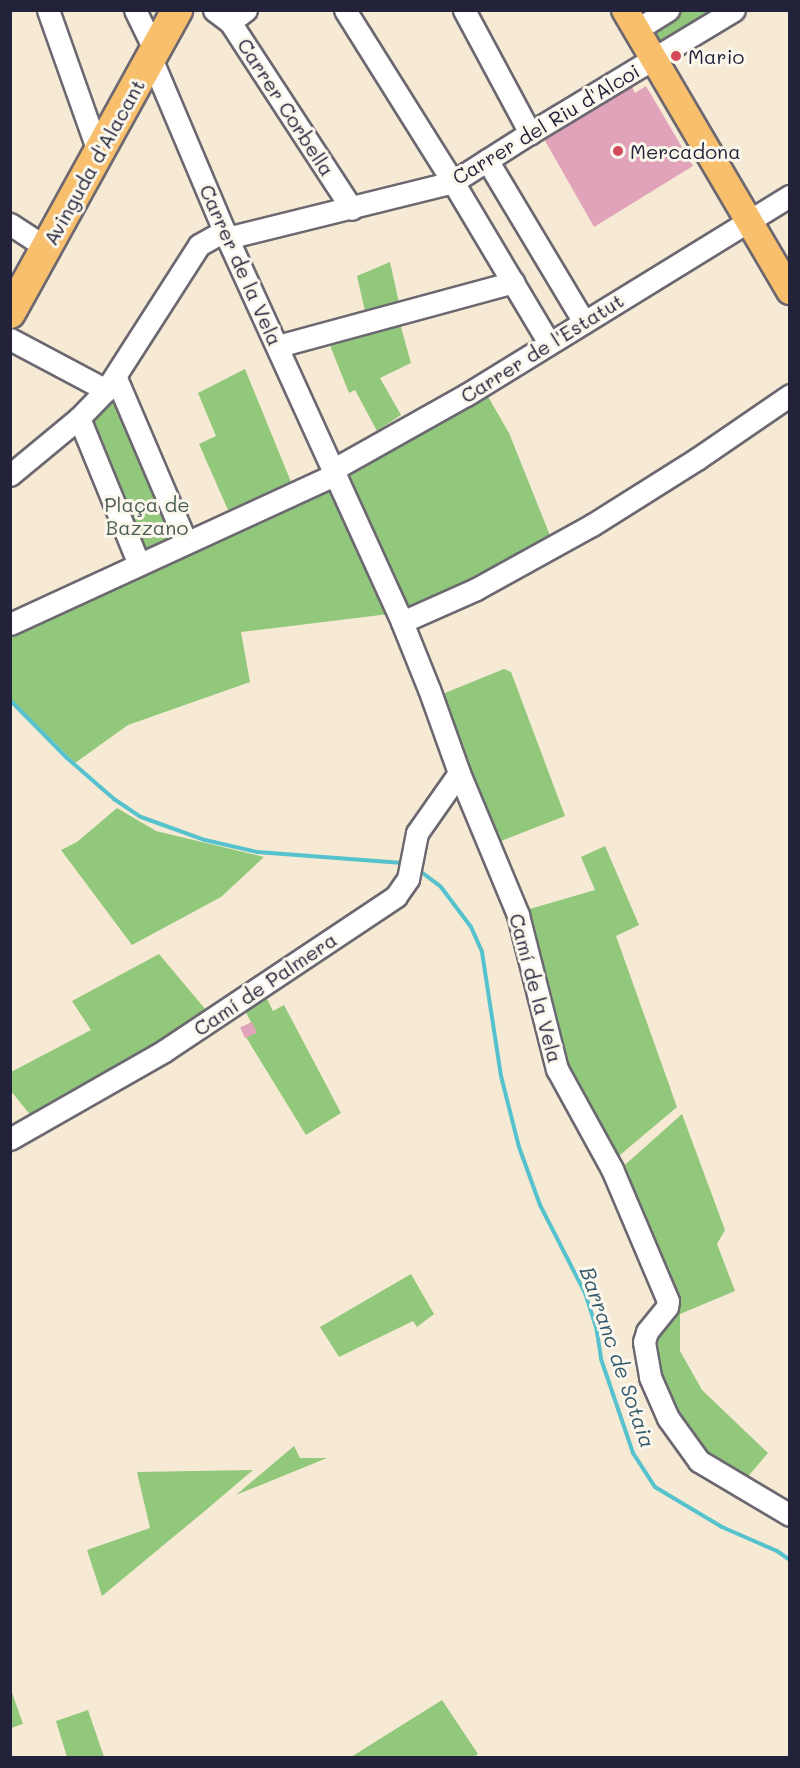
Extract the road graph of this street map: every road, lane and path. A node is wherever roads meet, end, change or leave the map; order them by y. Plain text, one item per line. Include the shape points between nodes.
1 (48, 10) edge
2 (135, 10) edge
3 (177, 10) edge
4 (345, 10) edge
5 (464, 10) edge
6 (668, 10) edge
7 (734, 10) edge
8 (230, 14) edge
9 (630, 20) edge
10 (153, 55) junction
11 (653, 59) junction
12 (530, 133) junction
13 (99, 154) junction
14 (488, 160) junction
15 (453, 182) junction
16 (789, 196) edge
17 (352, 209) junction
18 (748, 222) junction
19 (10, 224) edge
20 (226, 234) junction
21 (47, 248) junction
22 (513, 282) junction
23 (789, 291) edge
24 (10, 314) edge
25 (584, 322) junction
26 (10, 339) edge
27 (549, 343) junction
28 (278, 346) junction
29 (111, 384) junction
30 (789, 395) edge
31 (79, 418) junction
32 (335, 472) junction
33 (10, 475) edge
34 (186, 542) junction
35 (139, 564) junction
36 (402, 622) junction
37 (10, 624) edge
38 (459, 773) junction
39 (10, 1139) edge
40 (789, 1515) edge

1 - 13 street
2 - 10 street, Carrer de la Vela
3 - 10 highway, Avinguda d'Alacant
4 - 15 street
5 - 12 street
6 - 9 street
7 - 11 street, Carrer del Riu d'Alcoi
8 - 17 street, Carrer Corbella
9 - 11 main road
10 - 13 highway, Avinguda d'Alacant
10 - 20 street, Carrer de la Vela
11 - 12 street, Carrer del Riu d'Alcoi
11 - 18 main road
12 - 14 street, Carrer del Riu d'Alcoi
13 - 21 highway, Avinguda d'Alacant
14 - 15 street, Carrer del Riu d'Alcoi
14 - 25 street
15 - 17 street, Carrer del Riu d'Alcoi
15 - 22 street
16 - 18 street, Carrer de l'Estatut
17 - 20 street, Carrer del Riu d'Alcoi
18 - 23 main road
18 - 25 street, Carrer de l'Estatut
19 - 21 street
20 - 28 street, Carrer de la Vela
20 - 29 street, Carrer del Riu d'Alcoi via 199,245
21 - 24 highway, Avinguda d'Alacant
22 - 27 street
22 - 28 street
25 - 27 street, Carrer de l'Estatut
26 - 29 street
27 - 32 street, Carrer de l'Estatut
28 - 32 street, Carrer de la Vela
29 - 31 street, Carrer del Riu d'Alcoi
29 - 34 street
30 - 36 street via 592,525 476,589
31 - 33 street, Carrer del Riu d'Alcoi
31 - 35 street
32 - 34 street, Carrer de l'Estatut
32 - 36 street, Camí de la Vela
34 - 35 street, Carrer de l'Estatut
35 - 37 street, Carrer de l'Estatut
36 - 38 street, Camí de la Vela
38 - 39 street, Camí de Palmera via 417,833 408,879 396,896 164,1051
38 - 40 street, Camí de la Vela via 518,915 557,1069 612,1169 668,1301 644,1342 650,1377 668,1418 699,1461

